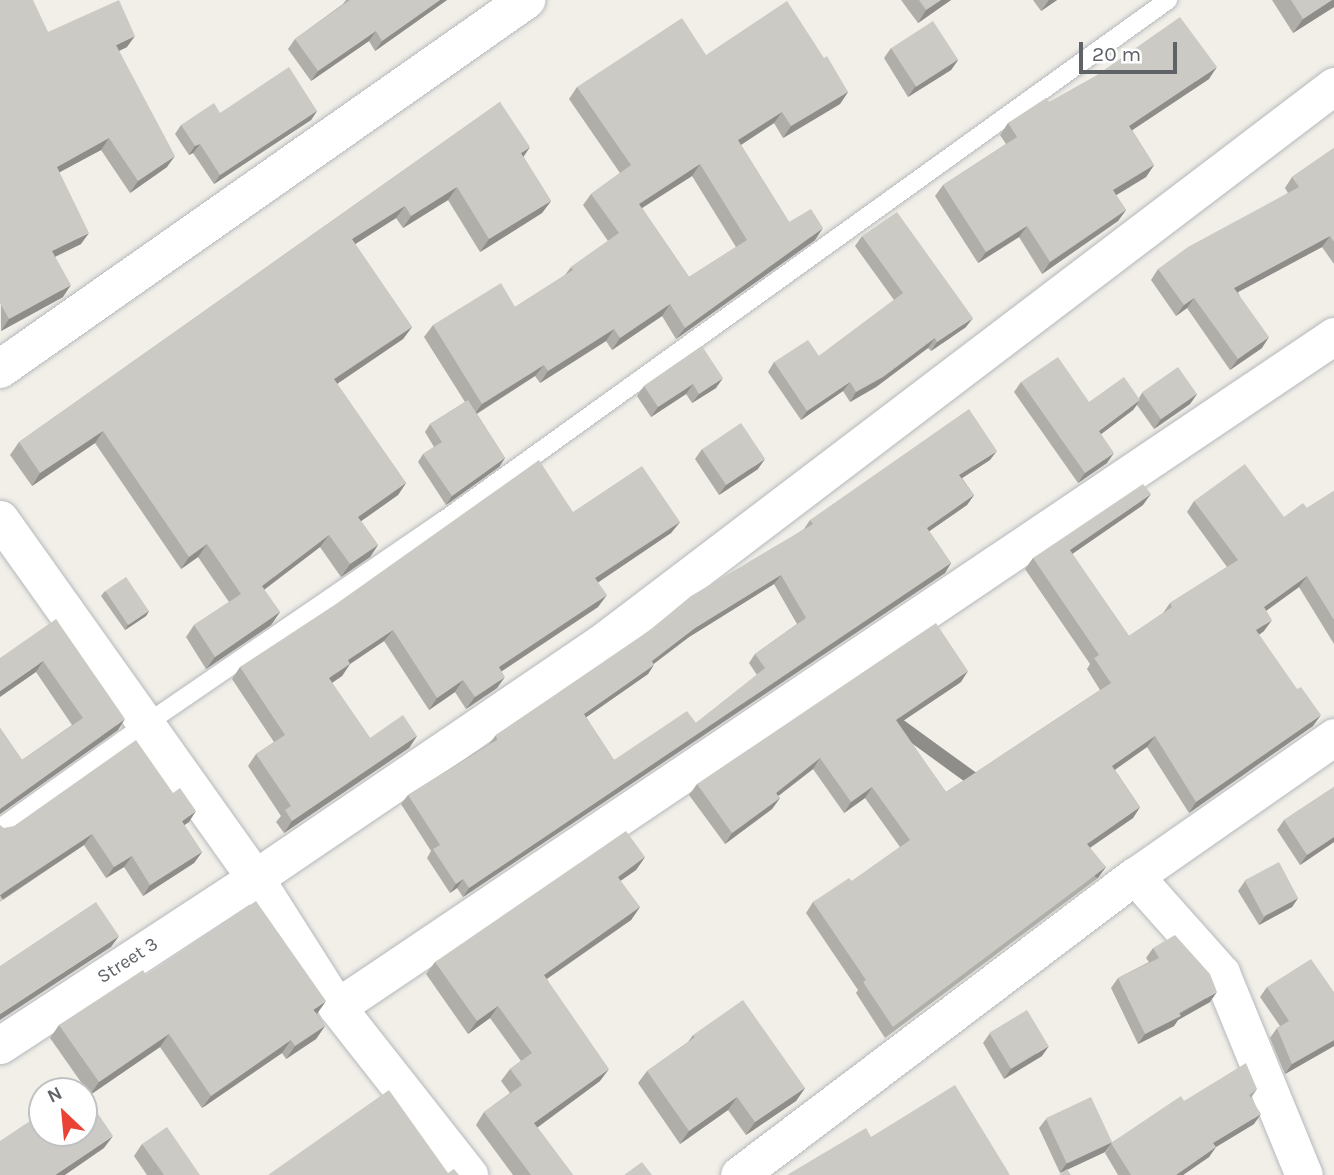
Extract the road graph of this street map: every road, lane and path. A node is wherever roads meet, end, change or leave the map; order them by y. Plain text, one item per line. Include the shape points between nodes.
1 (526, 0) edge
2 (1168, 0) edge
3 (1330, 96) edge
4 (1334, 336) edge
5 (0, 369) edge
6 (0, 519) edge
7 (146, 724) junction
8 (1334, 737) edge
9 (0, 828) edge
10 (1135, 876) junction
11 (255, 878) junction
12 (337, 1007) junction
13 (0, 1045) edge
14 (469, 1175) edge
15 (739, 1175) edge
16 (1304, 1175) edge

1 - 5 main road
2 - 7 lane via 443,521
3 - 11 street, Street 3 via 601,643
4 - 12 street
6 - 7 street
7 - 9 lane
7 - 11 street
8 - 10 street
10 - 15 street
10 - 16 street via 1221,973
11 - 12 street
11 - 13 street, Street 3
12 - 14 street

